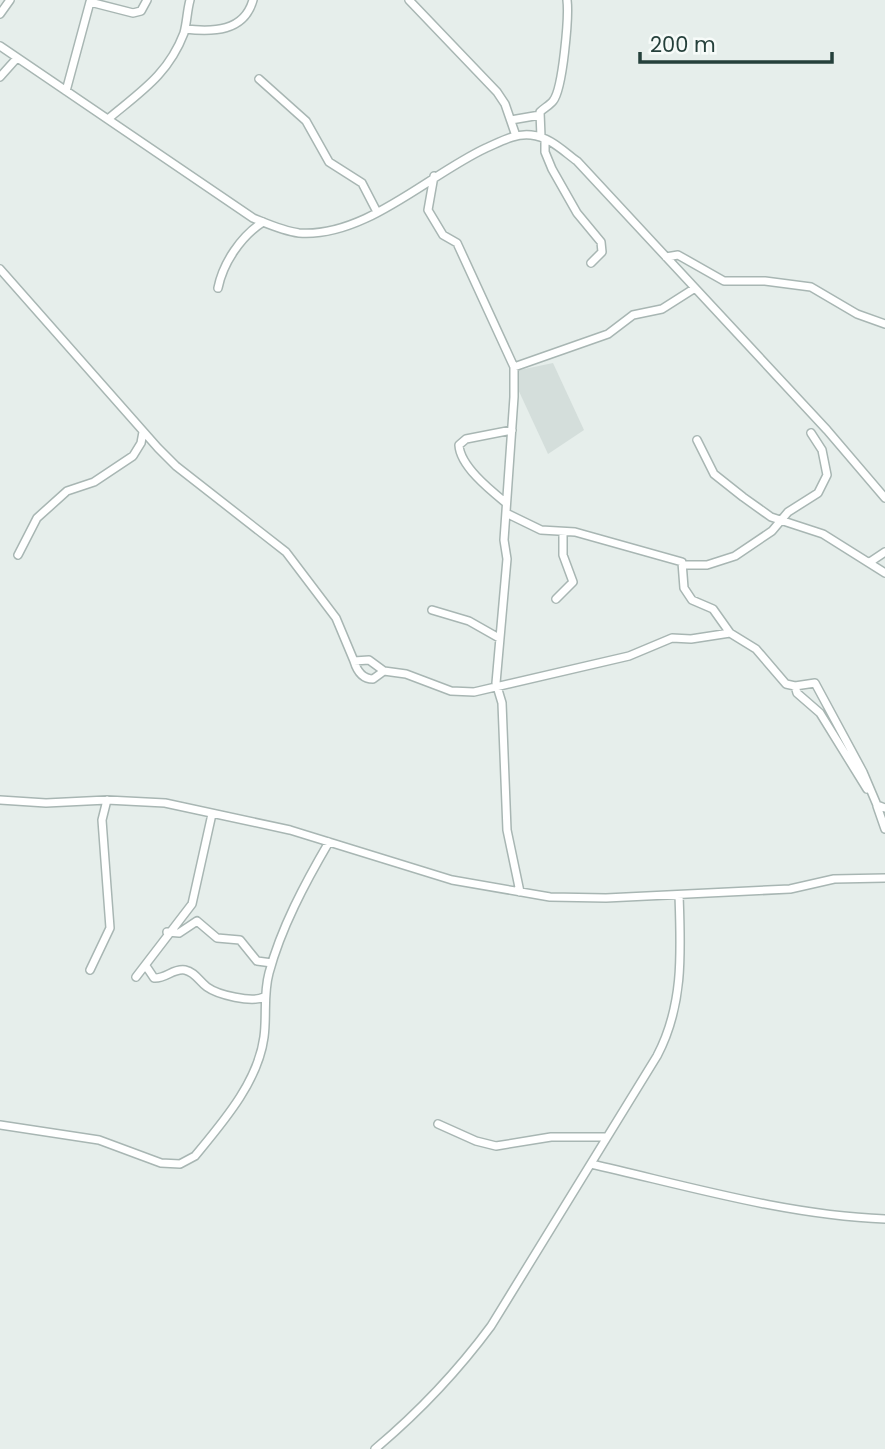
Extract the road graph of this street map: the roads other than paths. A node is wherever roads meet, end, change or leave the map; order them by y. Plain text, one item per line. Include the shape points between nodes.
1 (10, 0) edge
2 (92, 0) edge
3 (147, 0) edge
4 (190, 0) edge
5 (253, 0) edge
6 (409, 0) edge
7 (567, 0) edge
8 (0, 14) edge
9 (185, 29) junction
10 (0, 46) edge
11 (17, 58) junction
12 (0, 77) edge
13 (259, 79) dead end
14 (65, 91) junction
15 (540, 115) junction
16 (108, 120) junction
17 (511, 120) junction
18 (516, 136) junction
19 (543, 138) junction
20 (434, 176) junction
21 (377, 212) junction
22 (263, 222) junction
23 (666, 257) junction
24 (591, 263) dead end
25 (0, 269) edge
26 (218, 288) dead end
27 (695, 288) junction
28 (885, 324) edge
29 (514, 367) junction
30 (512, 430) junction
31 (143, 432) junction
32 (811, 433) dead end
33 (697, 440) dead end
34 (885, 498) edge
35 (506, 503) junction
36 (508, 514) junction
37 (780, 521) junction
38 (563, 533) junction
39 (885, 552) edge
40 (18, 555) dead end
41 (870, 562) junction
42 (684, 565) junction
43 (885, 573) edge
44 (556, 599) dead end
45 (432, 610) dead end
46 (730, 633) junction
47 (499, 638) junction
48 (354, 661) junction
49 (498, 666) junction
50 (384, 671) junction
51 (511, 683) junction
52 (795, 686) junction
53 (496, 689) junction
54 (872, 795) junction
55 (0, 800) edge
56 (107, 800) junction
57 (881, 807) edge
58 (212, 814) junction
59 (885, 829) edge
60 (329, 842) junction
61 (885, 878) edge
62 (520, 892) junction
63 (679, 895) junction
64 (167, 932) junction
65 (272, 963) junction
66 (146, 966) junction
67 (89, 970) dead end
68 (136, 977) dead end
69 (264, 998) junction
70 (438, 1124) dead end
71 (0, 1125) edge
72 (607, 1137) junction
73 (591, 1164) junction
74 (885, 1219) edge
75 (374, 1449) edge

1 - 8 street
2 - 3 street via 133,13 141,11
2 - 14 street
4 - 9 street
5 - 9 street via 250,10 232,26
6 - 17 street via 498,92
7 - 15 street via 568,24 556,98
9 - 16 street via 153,84
10 - 11 street
11 - 12 street
11 - 14 street
13 - 21 street via 306,121 330,162 362,183
14 - 16 street
15 - 17 street
15 - 19 street
16 - 22 street
17 - 18 street
18 - 19 street
18 - 20 street
19 - 23 street via 577,161
19 - 24 street via 552,169 577,213 601,242 602,252
20 - 21 street
20 - 29 street via 428,209 443,235 457,243
21 - 22 street via 325,233 298,233
22 - 26 street via 252,229 224,266
23 - 27 street
23 - 28 street via 677,255 724,281 811,287 857,314
25 - 31 street
27 - 29 street via 662,309 633,315 608,334
27 - 34 street
29 - 30 street
30 - 35 street
30 - 35 street via 459,444 480,479
31 - 40 street via 133,456 94,482 67,491 37,518
31 - 48 street via 176,466 286,552 336,618
32 - 37 street via 821,450 827,480 818,494
33 - 37 street via 720,480
35 - 36 street
36 - 38 street via 541,530
36 - 47 street
37 - 41 street via 824,534
37 - 42 street via 766,536 729,559
38 - 42 street via 627,545
38 - 44 street via 563,555 573,582
39 - 41 street
41 - 43 street
42 - 46 street via 688,595 713,609
45 - 47 street via 469,621
46 - 51 street via 672,638 629,656
46 - 52 street via 756,649 786,684
47 - 49 street
48 - 50 street via 369,660
48 - 50 street via 365,678 373,679
49 - 51 street
49 - 53 street
50 - 53 street via 459,692
51 - 53 street
52 - 54 street via 820,713
52 - 54 street via 813,681 817,685
53 - 62 street via 502,702 508,830
54 - 57 street
55 - 56 street
56 - 58 street via 152,801
56 - 67 street via 102,820 110,928
57 - 59 street
58 - 60 street
58 - 64 street via 192,904
60 - 62 street via 436,876
60 - 65 street
61 - 63 street
62 - 63 street via 606,898
63 - 72 street via 680,973 674,1016 657,1056
64 - 65 street via 178,933 197,921 217,938 240,940 257,961
64 - 66 street
65 - 69 street
66 - 68 street
66 - 69 street via 154,978 186,970 221,993 252,1002
69 - 71 street via 264,1036 254,1073 195,1156 180,1164 161,1163 99,1140
70 - 72 street via 496,1146 551,1137
72 - 73 street
73 - 74 street via 771,1206
73 - 75 street via 508,1301 466,1359 421,1408

